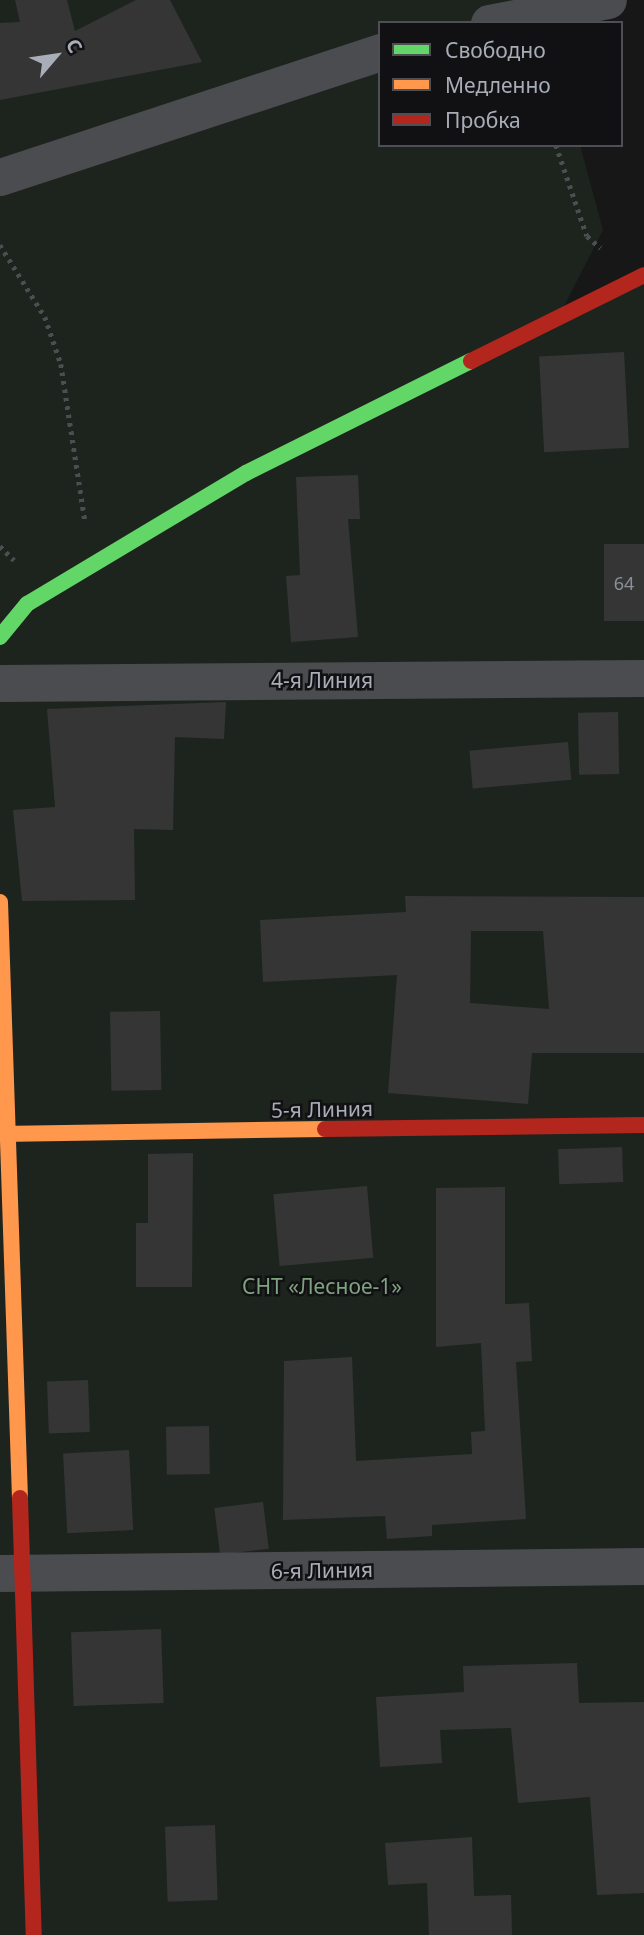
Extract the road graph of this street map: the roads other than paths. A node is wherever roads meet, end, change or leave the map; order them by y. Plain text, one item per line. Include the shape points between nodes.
1 (607, 0) edge
2 (499, 21) edge
3 (378, 53) edge
4 (0, 177) edge
5 (644, 275) edge
6 (0, 637) edge
7 (644, 678) edge
8 (0, 683) edge
9 (0, 902) edge
10 (644, 1125) edge
11 (3, 1134) edge
12 (644, 1566) edge
13 (13, 1573) edge
14 (34, 1935) edge

1 - 2 street
3 - 4 street
5 - 6 street via 246,473 27,604
7 - 8 street, 4-я Линия
9 - 11 street
10 - 11 street, 5-я Линия
11 - 13 street
12 - 13 street, 6-я Линия
13 - 14 street

